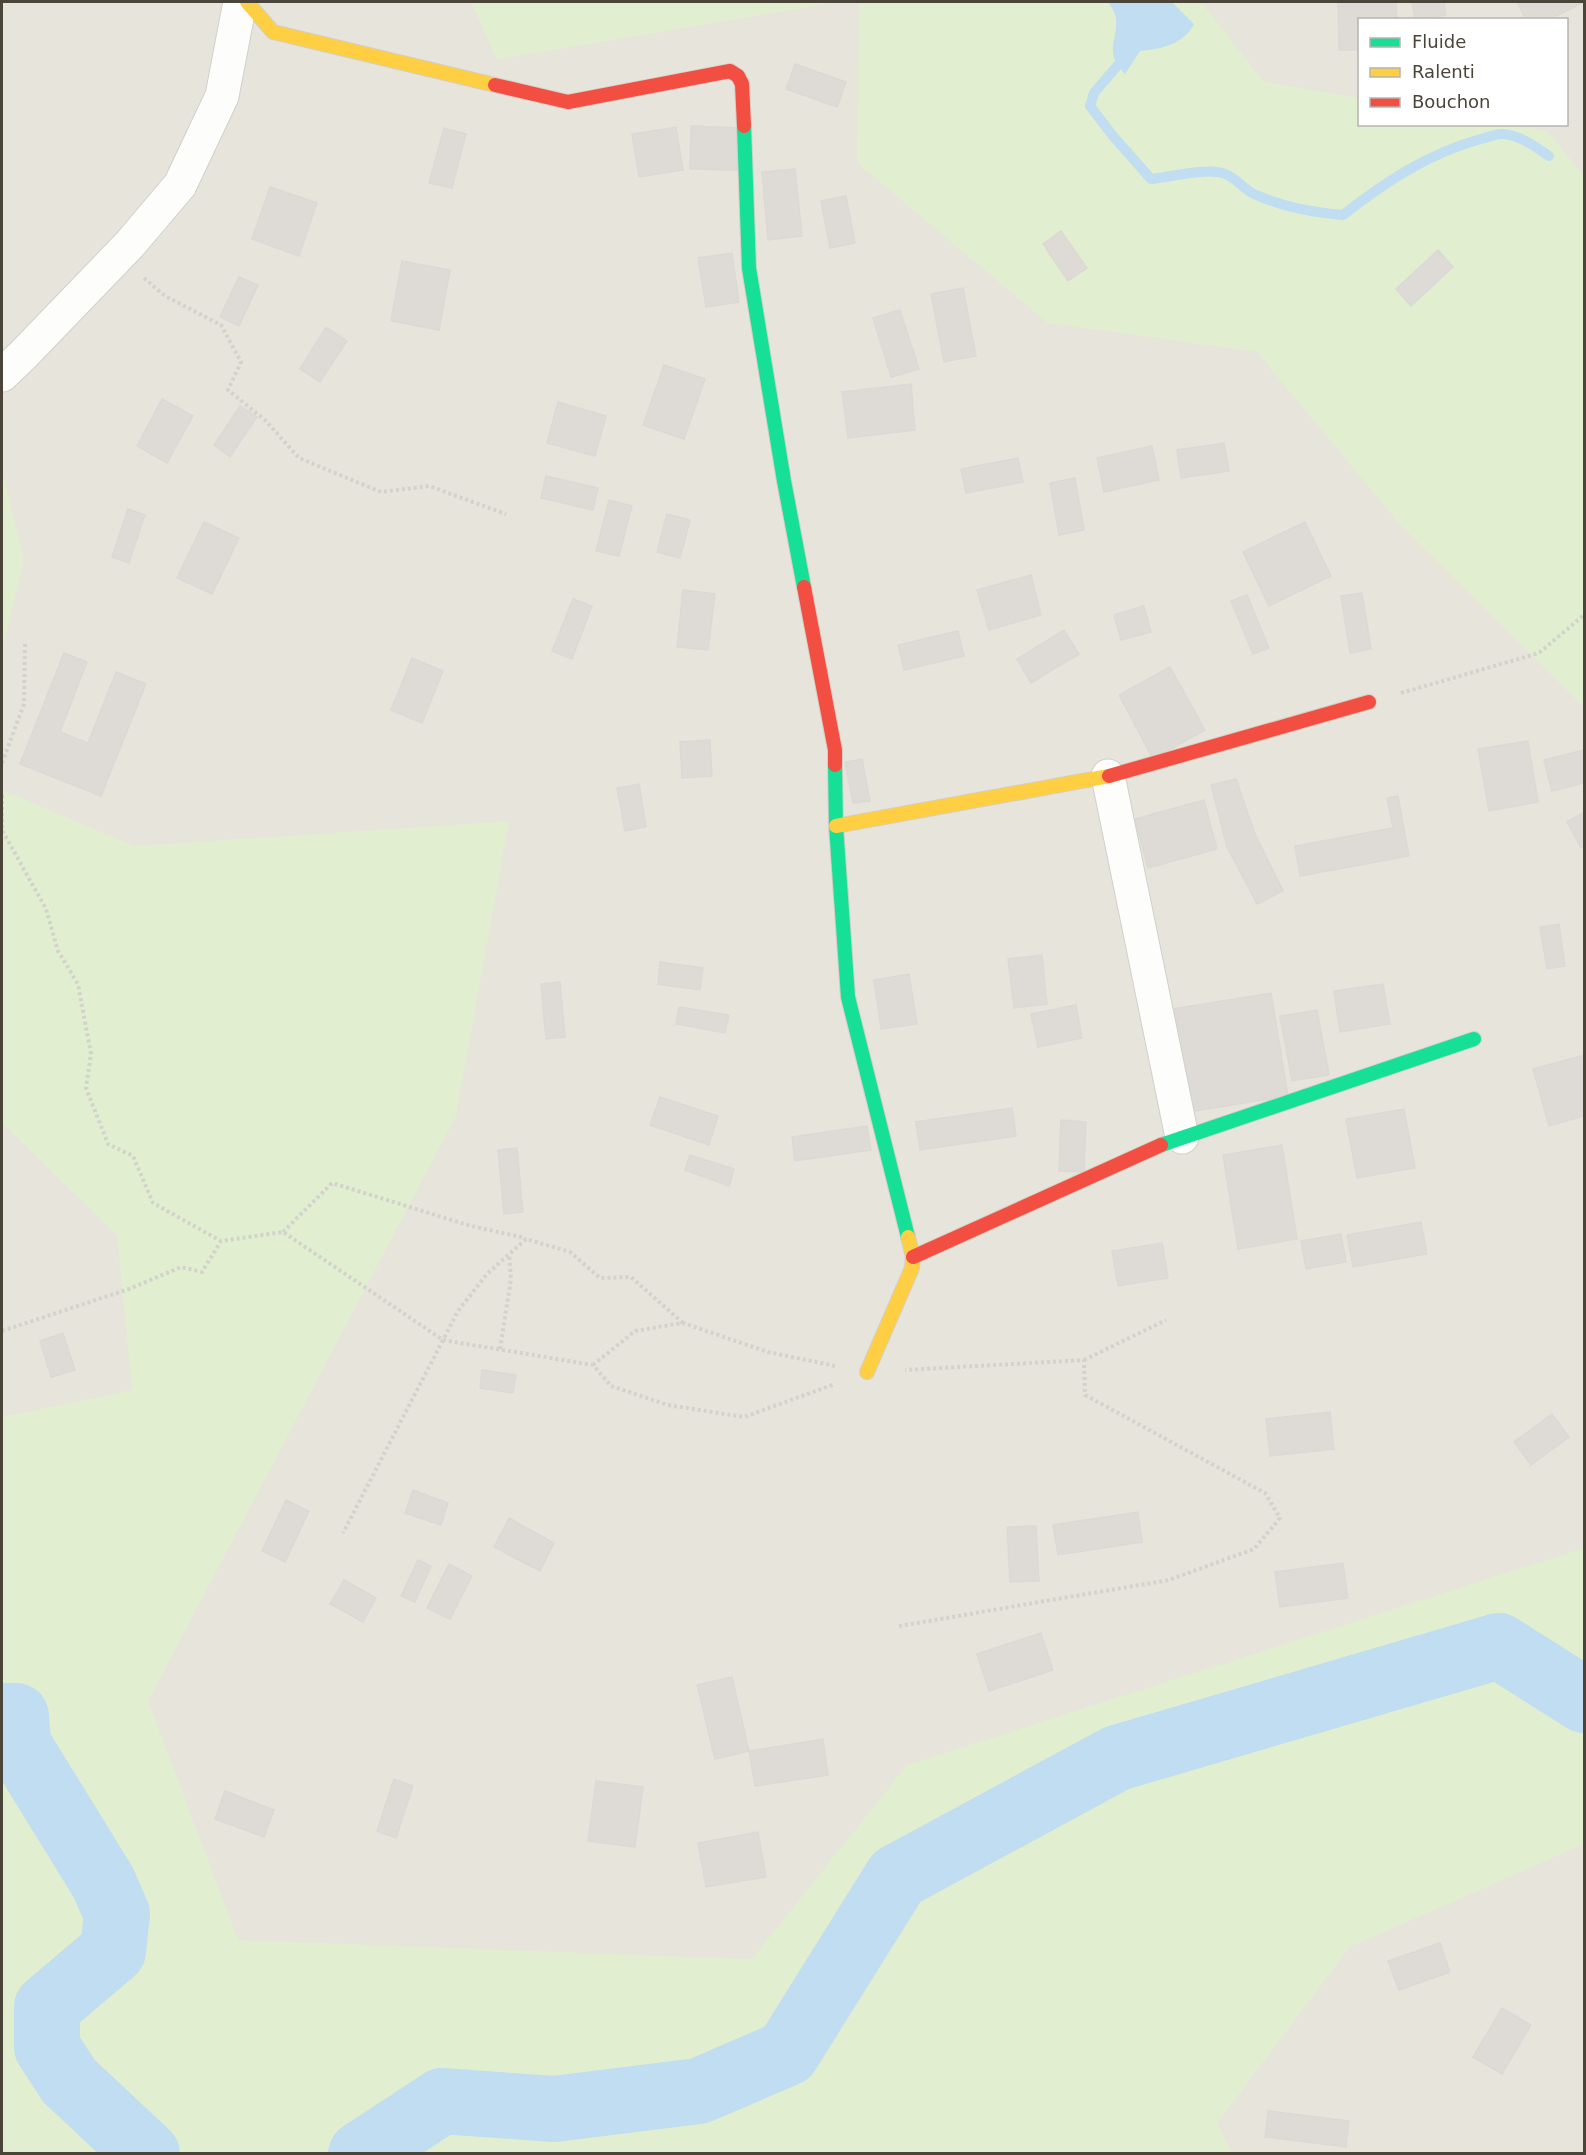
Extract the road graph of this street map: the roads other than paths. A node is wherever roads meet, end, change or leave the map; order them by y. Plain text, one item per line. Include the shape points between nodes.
1 (240, 2) edge
2 (247, 2) edge
3 (2, 375) edge
4 (1369, 702) road end
5 (1108, 776) junction
6 (836, 826) junction
7 (1474, 1039) dead end
8 (1182, 1137) junction
9 (913, 1257) junction
10 (867, 1372) road end

1 - 3 street via 222,96 180,185 118,256
2 - 6 street via 273,32 568,102 730,71 738,76 742,84 749,268 835,750
4 - 5 street
5 - 6 street
5 - 8 street
6 - 9 street via 848,997
7 - 8 street
8 - 9 street
9 - 10 street via 912,1268

